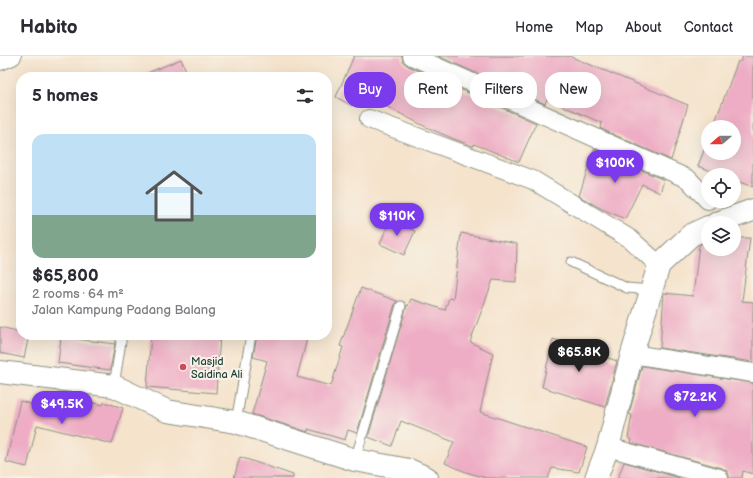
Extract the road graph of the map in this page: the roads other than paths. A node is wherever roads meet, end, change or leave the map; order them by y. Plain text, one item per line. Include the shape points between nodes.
1 (12, 56) edge
2 (412, 56) edge
3 (0, 61) edge
4 (369, 119) dead end
5 (701, 192) edge
6 (753, 210) edge
7 (736, 216) edge
8 (701, 230) edge
9 (571, 262) dead end
10 (659, 265) junction
11 (651, 290) junction
12 (401, 306) dead end
13 (121, 340) edge
14 (250, 340) edge
15 (632, 354) junction
16 (0, 372) edge
17 (753, 373) edge
18 (114, 386) junction
19 (236, 422) junction
20 (608, 448) junction
21 (355, 460) junction
22 (427, 478) edge
23 (596, 478) edge
24 (719, 478) edge

1 - 3 street
2 - 5 street via 688,180
4 - 10 street via 532,180 630,239
6 - 7 street
8 - 10 street via 691,235
9 - 11 lane via 627,288
10 - 11 street
11 - 15 street
12 - 21 lane
13 - 18 lane
14 - 19 lane
15 - 17 street
15 - 20 street
16 - 18 street
18 - 19 street via 167,411
19 - 21 street
20 - 23 street
20 - 24 street
21 - 22 street via 409,470

